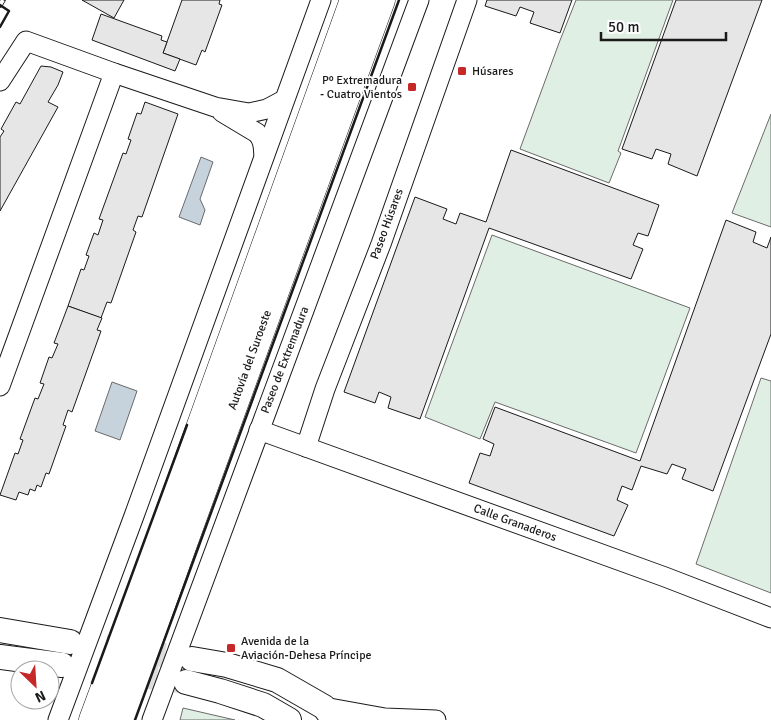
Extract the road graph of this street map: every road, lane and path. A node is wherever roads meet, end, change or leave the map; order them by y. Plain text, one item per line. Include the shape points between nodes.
1 (321, 0) edge
2 (354, 0) edge
3 (381, 0) edge
4 (419, 0) edge
5 (467, 0) edge
6 (114, 73) junction
7 (0, 81) edge
8 (284, 100) junction
9 (215, 107) junction
10 (264, 156) junction
11 (0, 386) edge
12 (258, 430) junction
13 (306, 447) junction
14 (771, 618) edge
15 (0, 630) edge
16 (70, 642) tunnel mouth
17 (7, 660) edge
18 (192, 660) tunnel mouth
19 (62, 666) tunnel mouth
20 (186, 682) tunnel mouth
21 (329, 714) edge
22 (284, 717) edge
23 (58, 720) edge
24 (93, 720) edge
25 (120, 720) edge
26 (152, 720) edge
27 (436, 720) edge

1 - 8 street
2 - 24 highway, Autovía del Suroeste
3 - 25 highway, Autovía del Suroeste
4 - 12 street, Paseo de Extremadura
5 - 13 street, Paseo Húsares
6 - 7 street via 26,41
6 - 9 street
6 - 11 street
8 - 9 street via 267,109 249,112
8 - 10 street
9 - 10 street via 262,138
10 - 23 street
12 - 13 street, Calle Granaderos
12 - 26 street, Paseo de Extremadura
13 - 14 street, Calle Granaderos
15 - 16 main road
17 - 19 main road
18 - 21 main road via 227,665 277,680
20 - 22 main road via 263,705
21 - 27 street

